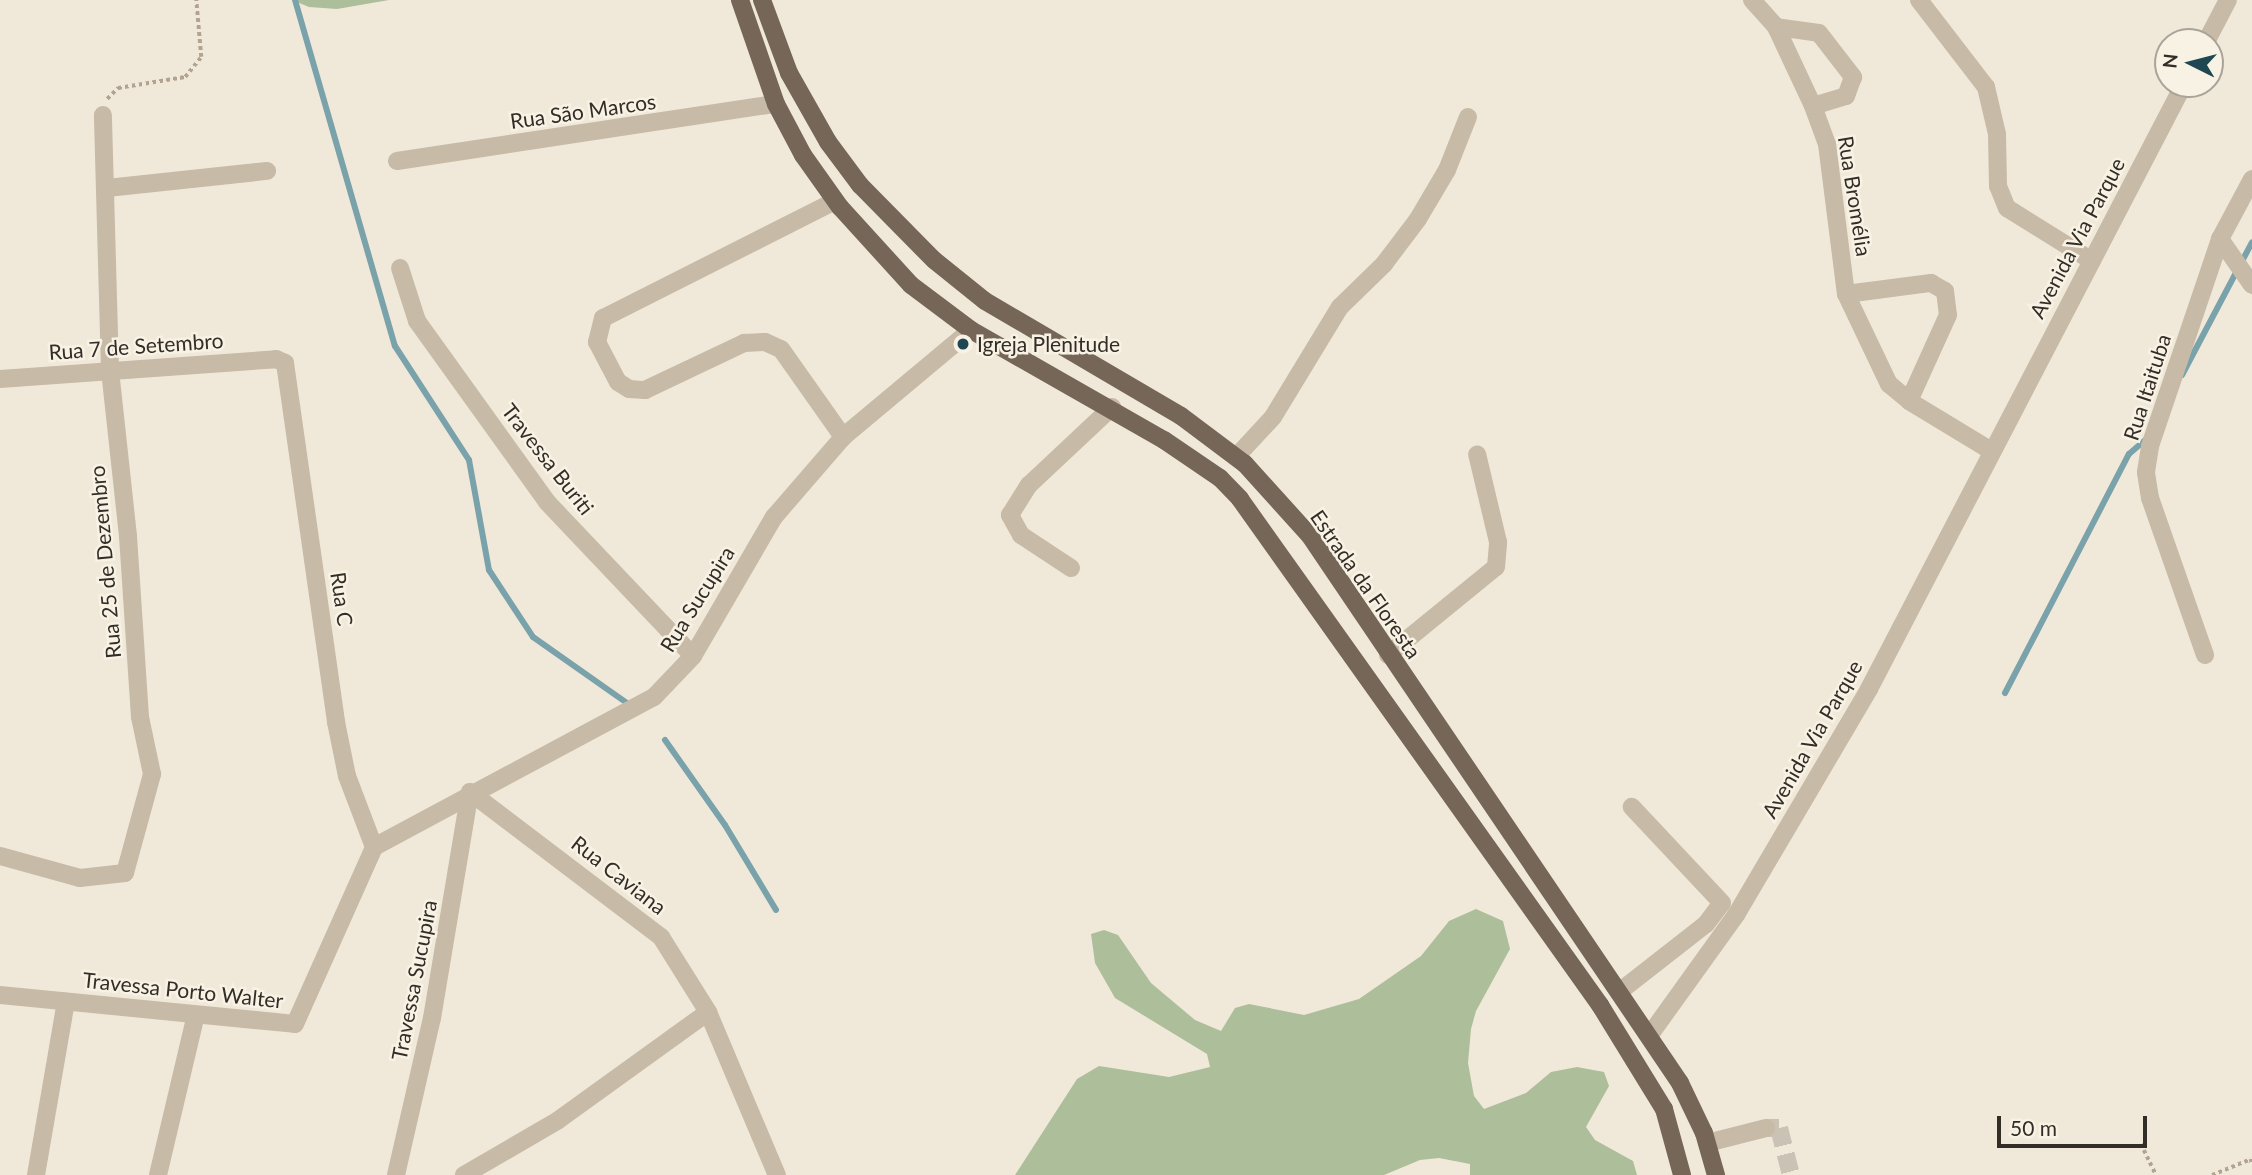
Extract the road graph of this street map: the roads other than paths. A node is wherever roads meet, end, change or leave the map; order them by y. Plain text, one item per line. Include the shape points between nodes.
1 (740, 0) edge
2 (762, 0) edge
3 (1752, 0) edge
4 (1919, 0) edge
5 (2228, 0) edge
6 (1776, 27) junction
7 (2213, 28) edge
8 (2177, 98) edge
9 (776, 104) junction
10 (1813, 106) junction
11 (103, 115) road end
12 (1468, 117) dead end
13 (397, 161) dead end
14 (267, 171) dead end
15 (2252, 178) edge
16 (107, 188) junction
17 (835, 201) junction
18 (2220, 239) junction
19 (2092, 261) junction
20 (400, 268) dead end
21 (2252, 285) edge
22 (1846, 294) junction
23 (971, 330) junction
24 (276, 359) joint
25 (110, 370) junction
26 (0, 379) edge
27 (1909, 401) junction
28 (1112, 407) junction
29 (843, 437) junction
30 (1990, 450) junction
31 (1477, 454) dead end
32 (1236, 457) junction
33 (1071, 568) dead end
34 (1388, 655) junction
35 (2205, 655) dead end
36 (693, 656) junction
37 (470, 792) junction
38 (1632, 807) dead end
39 (373, 847) junction
40 (0, 856) edge
41 (1722, 903) junction
42 (1736, 915) junction
43 (1619, 992) junction
44 (0, 995) edge
45 (66, 1002) junction
46 (708, 1012) junction
47 (195, 1017) junction
48 (1648, 1036) junction
49 (1766, 1128) dead end
50 (1707, 1143) junction
51 (36, 1175) edge
52 (158, 1175) edge
53 (396, 1175) edge
54 (464, 1175) edge
55 (778, 1175) edge
56 (1682, 1175) edge
57 (1716, 1175) edge

1 - 9 main road
2 - 32 main road, Estrada da Floresta via 789,73 828,142 860,185 934,260 985,301 1181,416
3 - 6 street, Rua Bromélia
4 - 19 street via 1973,64 1986,87 1997,134 1998,186 2007,208
5 - 7 street
6 - 10 street, Rua Bromélia
6 - 10 street via 1819,33 1853,77 1846,96
8 - 19 street, Avenida Via Parque
9 - 13 street, Rua São Marcos
9 - 17 main road
10 - 22 street, Rua Bromélia via 1827,144
11 - 16 street, Rua 25 de Dezembro
12 - 32 street via 1447,170 1418,219 1384,264 1340,307 1273,417
14 - 16 street
15 - 18 street, Rua Itaituba
16 - 25 street, Rua 25 de Dezembro
17 - 23 main road via 911,285
17 - 29 street via 603,318 596,330 597,342 618,382 629,389 645,390 744,343 765,342 781,349
18 - 21 street
18 - 35 street, Rua Itaituba via 2150,446 2146,472 2150,498
19 - 30 street, Avenida Via Parque
20 - 36 street, Travessa Buriti via 417,321 547,502
22 - 27 street via 1889,384
22 - 27 street via 1931,284 1945,291 1948,315
23 - 28 main road
23 - 29 street, Rua Sucupira
24 - 25 street, Rua 7 de Setembro
24 - 39 street, Rua C via 289,372 336,722 347,776
25 - 26 street, Rua 7 de Setembro
25 - 40 street, Rua 25 de Dezembro via 128,536 140,717 152,774 141,828 125,873 103,878 80,878
27 - 30 street
28 - 33 street via 1029,485 1010,515 1021,535
28 - 56 main road via 1220,478 1284,557 1600,1005 1664,1109
29 - 36 street, Rua Sucupira via 774,517
30 - 42 street, Avenida Via Parque via 1869,689
31 - 34 street via 1498,542 1496,568
32 - 34 main road, Estrada da Floresta via 1310,536
34 - 43 main road, Estrada da Floresta
36 - 37 street, Rua Sucupira via 654,697
37 - 39 street, Rua Sucupira
37 - 46 street, Rua Caviana via 661,937
37 - 53 street, Travessa Sucupira via 432,1018
38 - 41 street
39 - 47 street, Travessa Porto Walter via 295,1024
41 - 42 street
41 - 43 street via 1706,924
42 - 48 street, Avenida Via Parque
43 - 48 main road, Estrada da Floresta
44 - 45 street, Travessa Porto Walter
45 - 47 street, Travessa Porto Walter
45 - 51 street
46 - 54 street via 557,1121
46 - 55 street, Rua Caviana
47 - 52 street
48 - 50 main road, Estrada da Floresta via 1680,1083
49 - 50 street
50 - 57 main road, Estrada da Floresta

